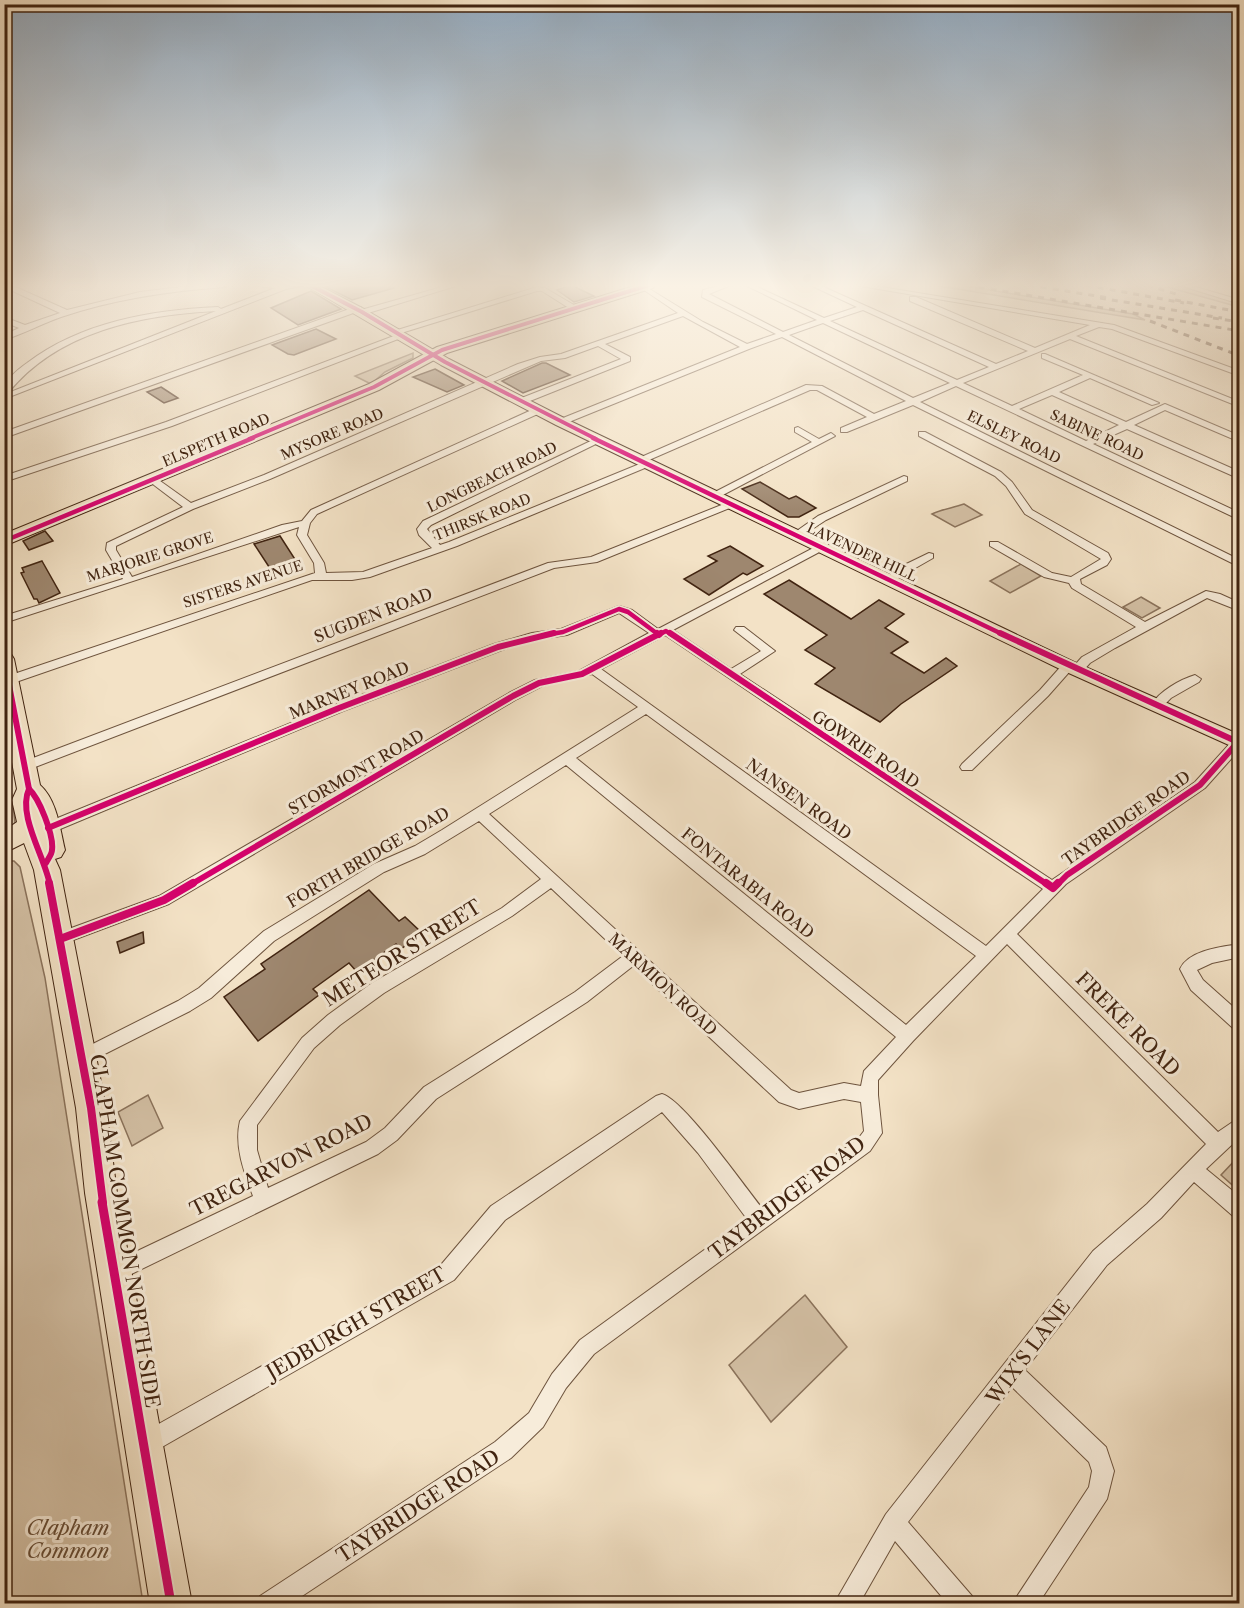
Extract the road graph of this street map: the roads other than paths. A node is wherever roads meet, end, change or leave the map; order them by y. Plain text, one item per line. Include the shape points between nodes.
1 (37, 360) edge
2 (98, 360) edge
3 (219, 360) edge
4 (333, 360) edge
5 (426, 360) edge
6 (442, 360) edge
7 (537, 360) edge
8 (624, 360) edge
9 (714, 360) edge
10 (831, 360) edge
11 (905, 360) edge
12 (981, 360) edge
13 (1013, 360) edge
14 (1055, 360) edge
15 (1129, 360) edge
16 (1203, 360) edge
17 (996, 367) junction
18 (1239, 374) edge
19 (1090, 375) junction
20 (483, 381) junction
21 (955, 384) junction
22 (4, 392) edge
23 (1052, 392) junction
24 (4, 397) edge
25 (522, 401) junction
26 (912, 401) junction
27 (1155, 403) dead end
28 (1239, 405) edge
29 (539, 410) junction
30 (1011, 410) junction
31 (873, 417) junction
32 (561, 422) junction
33 (1126, 425) junction
34 (798, 430) dead end
35 (844, 430) dead end
36 (922, 434) dead end
37 (4, 435) edge
38 (831, 436) dead end
39 (1239, 439) edge
40 (600, 440) junction
41 (818, 442) junction
42 (1085, 445) junction
43 (646, 462) junction
44 (1239, 476) edge
45 (4, 479) edge
46 (904, 479) dead end
47 (153, 480) junction
48 (716, 495) junction
49 (734, 503) junction
50 (190, 507) junction
51 (1239, 517) edge
52 (305, 523) junction
53 (796, 535) junction
54 (4, 541) edge
55 (994, 544) dead end
56 (821, 547) junction
57 (438, 549) junction
58 (929, 556) dead end
59 (1239, 564) edge
60 (321, 575) junction
61 (891, 579) junction
62 (129, 581) junction
63 (1074, 581) junction
64 (1239, 608) edge
65 (4, 620) edge
66 (1145, 627) junction
67 (740, 630) dead end
68 (663, 633) junction
69 (592, 668) junction
70 (1073, 668) junction
71 (7, 669) edge
72 (730, 675) junction
73 (1195, 679) dead end
74 (1157, 705) junction
75 (646, 708) junction
76 (1238, 742) edge
77 (567, 758) junction
78 (967, 767) dead end
79 (34, 803) junction
80 (479, 813) junction
81 (4, 843) edge
82 (4, 852) edge
83 (46, 863) junction
84 (551, 879) junction
85 (1053, 888) junction
86 (1008, 935) junction
87 (60, 939) junction
88 (1239, 950) edge
89 (987, 956) junction
90 (633, 957) junction
91 (1239, 1024) edge
92 (907, 1036) junction
93 (81, 1058) junction
94 (868, 1095) junction
95 (1239, 1125) edge
96 (1218, 1144) junction
97 (1193, 1170) junction
98 (264, 1201) junction
99 (1239, 1209) edge
100 (759, 1220) junction
101 (114, 1272) junction
102 (1013, 1372) junction
103 (143, 1446) junction
104 (894, 1522) junction
105 (171, 1604) edge
106 (268, 1604) edge
107 (846, 1604) edge
108 (964, 1604) edge
109 (1024, 1604) edge

1 - 22 street
2 - 24 street
3 - 37 street
4 - 45 street via 170,424
5 - 47 highway, ELSPETH ROAD via 374,387
6 - 20 main road, LAVENDER HILL
7 - 20 street, MYSORE ROAD
8 - 25 street
9 - 32 street
10 - 26 street, ELSLEY ROAD
11 - 21 street, SABINE ROAD
12 - 17 street
13 - 17 street
14 - 19 street
15 - 28 street
16 - 18 street
17 - 21 street
19 - 23 street
19 - 27 street
20 - 25 main road, LAVENDER HILL
20 - 50 street, MYSORE ROAD
21 - 26 street
21 - 30 street, SABINE ROAD
23 - 30 street
23 - 33 street
25 - 29 main road, LAVENDER HILL
26 - 31 street
26 - 59 street, ELSLEY ROAD
29 - 32 main road, LAVENDER HILL
29 - 52 street via 321,508
30 - 42 street, SABINE ROAD
31 - 35 street
31 - 43 street, THIRSK ROAD via 819,388 809,387
32 - 40 main road, LAVENDER HILL
33 - 39 street via 1165,407
33 - 42 street
33 - 44 street
34 - 41 street
36 - 63 street via 998,474 1028,512 1104,555 1103,563
38 - 41 street
40 - 43 main road, LAVENDER HILL
40 - 57 street, LONGBEACH ROAD via 427,523 423,533
41 - 48 street
42 - 51 street, SABINE ROAD
43 - 48 main road, LAVENDER HILL
43 - 57 street, THIRSK ROAD
46 - 53 street via 822,518
47 - 50 street
47 - 54 highway, ELSPETH ROAD
48 - 49 main road, LAVENDER HILL
49 - 53 main road, LAVENDER HILL
49 - 79 street, SUGDEN ROAD via 593,560 555,564 535,571
50 - 62 street, MYSORE ROAD via 111,545
52 - 60 street, SISTERS AVENUE via 302,535 320,563
52 - 62 street, MARJORIE GROVE
53 - 56 main road, LAVENDER HILL
55 - 63 street via 1048,575
56 - 61 main road, LAVENDER HILL
56 - 68 street, STORMONT ROAD
57 - 60 street, THIRSK ROAD via 356,578
58 - 61 street
60 - 71 street, SISTERS AVENUE
61 - 70 main road, LAVENDER HILL
62 - 65 street, MARJORIE GROVE
63 - 66 street via 1081,591
64 - 66 street via 1208,594
66 - 70 street
67 - 72 street via 769,651
68 - 69 street, STORMONT ROAD
68 - 72 street, GOWRIE ROAD
68 - 79 street, MARNEY ROAD via 619,609 563,632 519,639 339,708 139,792
69 - 75 street, NANSEN ROAD
69 - 87 street, STORMONT ROAD via 539,683 513,696 164,900
70 - 74 main road, LAVENDER HILL
70 - 78 street
71 - 79 highway, CLAPHAM COMMON NORTH SIDE
72 - 85 street, GOWRIE ROAD
73 - 74 street
74 - 76 main road, LAVENDER HILL
75 - 77 street, FORTH BRIDGE ROAD
75 - 89 street, NANSEN ROAD
76 - 85 street, TAYBRIDGE ROAD via 1200,784
77 - 80 street, FORTH BRIDGE ROAD
77 - 92 street, FONTARABIA ROAD
79 - 81 highway
79 - 83 highway, CLAPHAM COMMON NORTH SIDE via 52,850
80 - 84 street, MARMION ROAD
80 - 93 street, FORTH BRIDGE ROAD via 427,846 379,868 269,936 205,993 184,1006
82 - 83 highway via 24,851 32,861
83 - 87 highway, CLAPHAM COMMON NORTH SIDE
84 - 90 street, MARMION ROAD
84 - 98 street, METEOR STREET via 507,912 358,1002 308,1043 246,1128
85 - 86 street, TAYBRIDGE ROAD
86 - 89 street, TAYBRIDGE ROAD
86 - 96 street, FREKE ROAD
87 - 93 highway, CLAPHAM COMMON NORTH SIDE
88 - 91 street via 1191,964 1188,969 1197,985
89 - 92 street, TAYBRIDGE ROAD
90 - 94 street, MARMION ROAD via 785,1096 799,1101 844,1091
90 - 98 street, TREGARVON ROAD via 581,997 430,1093 382,1142
92 - 94 street, TAYBRIDGE ROAD via 870,1077
93 - 101 highway, CLAPHAM COMMON NORTH SIDE
94 - 100 street, TAYBRIDGE ROAD via 873,1133 870,1138
95 - 96 street, WIX'S LANE
96 - 97 street, WIX'S LANE
97 - 99 street
97 - 102 street, WIX'S LANE via 1100,1258
98 - 101 street, TREGARVON ROAD
100 - 103 street, JEDBURGH STREET via 704,1146 662,1102 498,1213 447,1273
100 - 106 street, TAYBRIDGE ROAD via 587,1347 559,1381 536,1420 503,1450
101 - 103 highway, CLAPHAM COMMON NORTH SIDE
102 - 104 street, WIX'S LANE
102 - 109 street via 1098,1455 1103,1471 1099,1491
103 - 105 highway, CLAPHAM COMMON NORTH SIDE
104 - 107 street, WIX'S LANE
104 - 108 street

